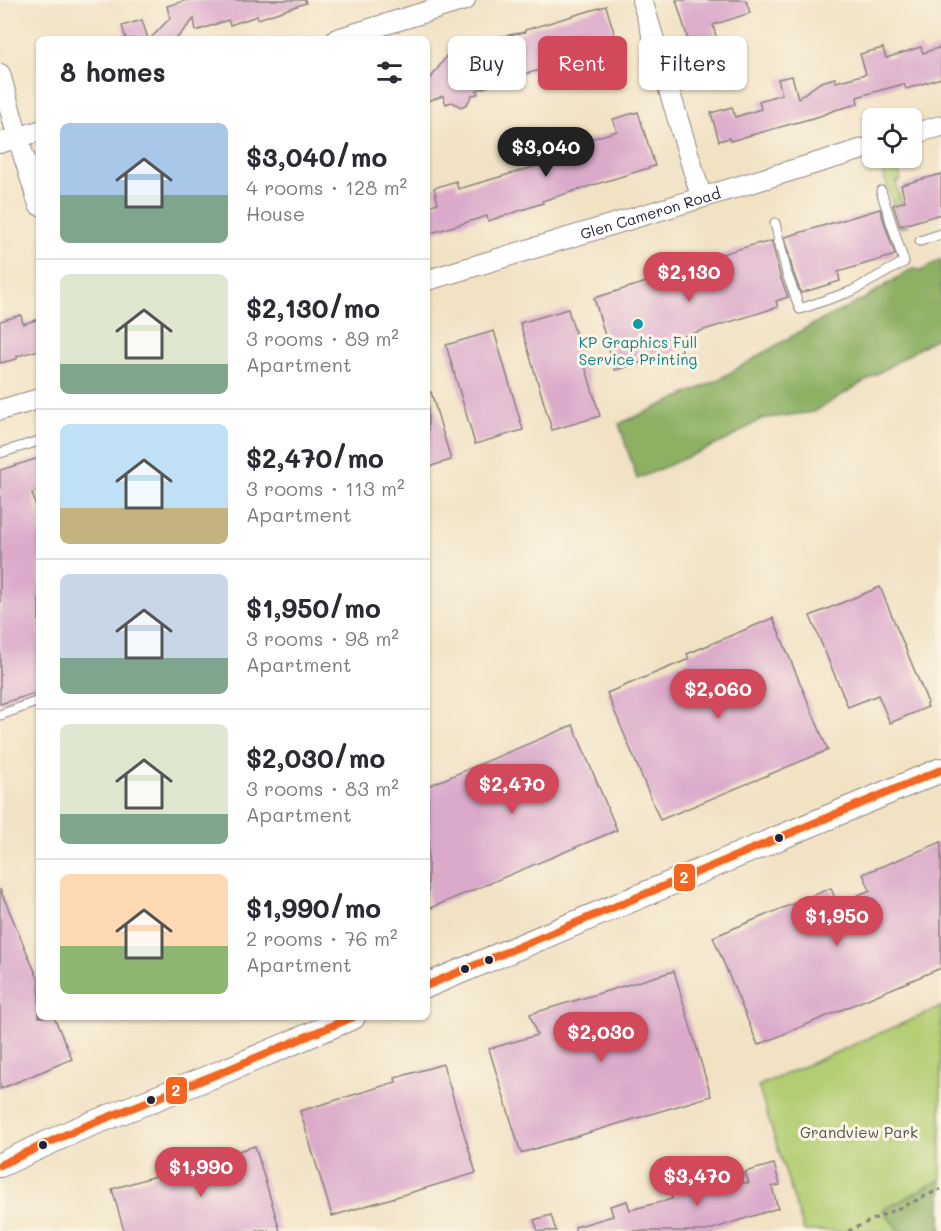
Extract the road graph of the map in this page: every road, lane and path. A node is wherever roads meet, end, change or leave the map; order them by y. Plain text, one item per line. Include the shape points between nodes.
1 (465, 0) edge
2 (642, 0) edge
3 (347, 36) edge
4 (0, 74) edge
5 (941, 126) edge
6 (922, 131) edge
7 (36, 132) edge
8 (9, 140) edge
9 (862, 149) edge
10 (881, 191) dead end
11 (701, 196) junction
12 (36, 198) edge
13 (774, 223) dead end
14 (941, 234) edge
15 (920, 241) dead end
16 (430, 279) edge
17 (36, 400) edge
18 (0, 410) edge
19 (36, 442) edge
20 (0, 453) edge
21 (36, 702) edge
22 (0, 715) edge
23 (941, 770) edge
24 (430, 984) edge
25 (346, 1020) edge
26 (0, 1165) edge
27 (941, 1189) edge
28 (848, 1231) edge

1 - 3 street
2 - 11 street
4 - 8 street
5 - 6 street
7 - 8 street
8 - 12 street
9 - 11 street, Glen Cameron Road
10 - 13 lane via 904,262 852,291 800,309
11 - 16 street, Glen Cameron Road
14 - 15 lane
17 - 18 street
19 - 20 lane
21 - 22 lane
23 - 24 street
25 - 26 street
27 - 28 path

